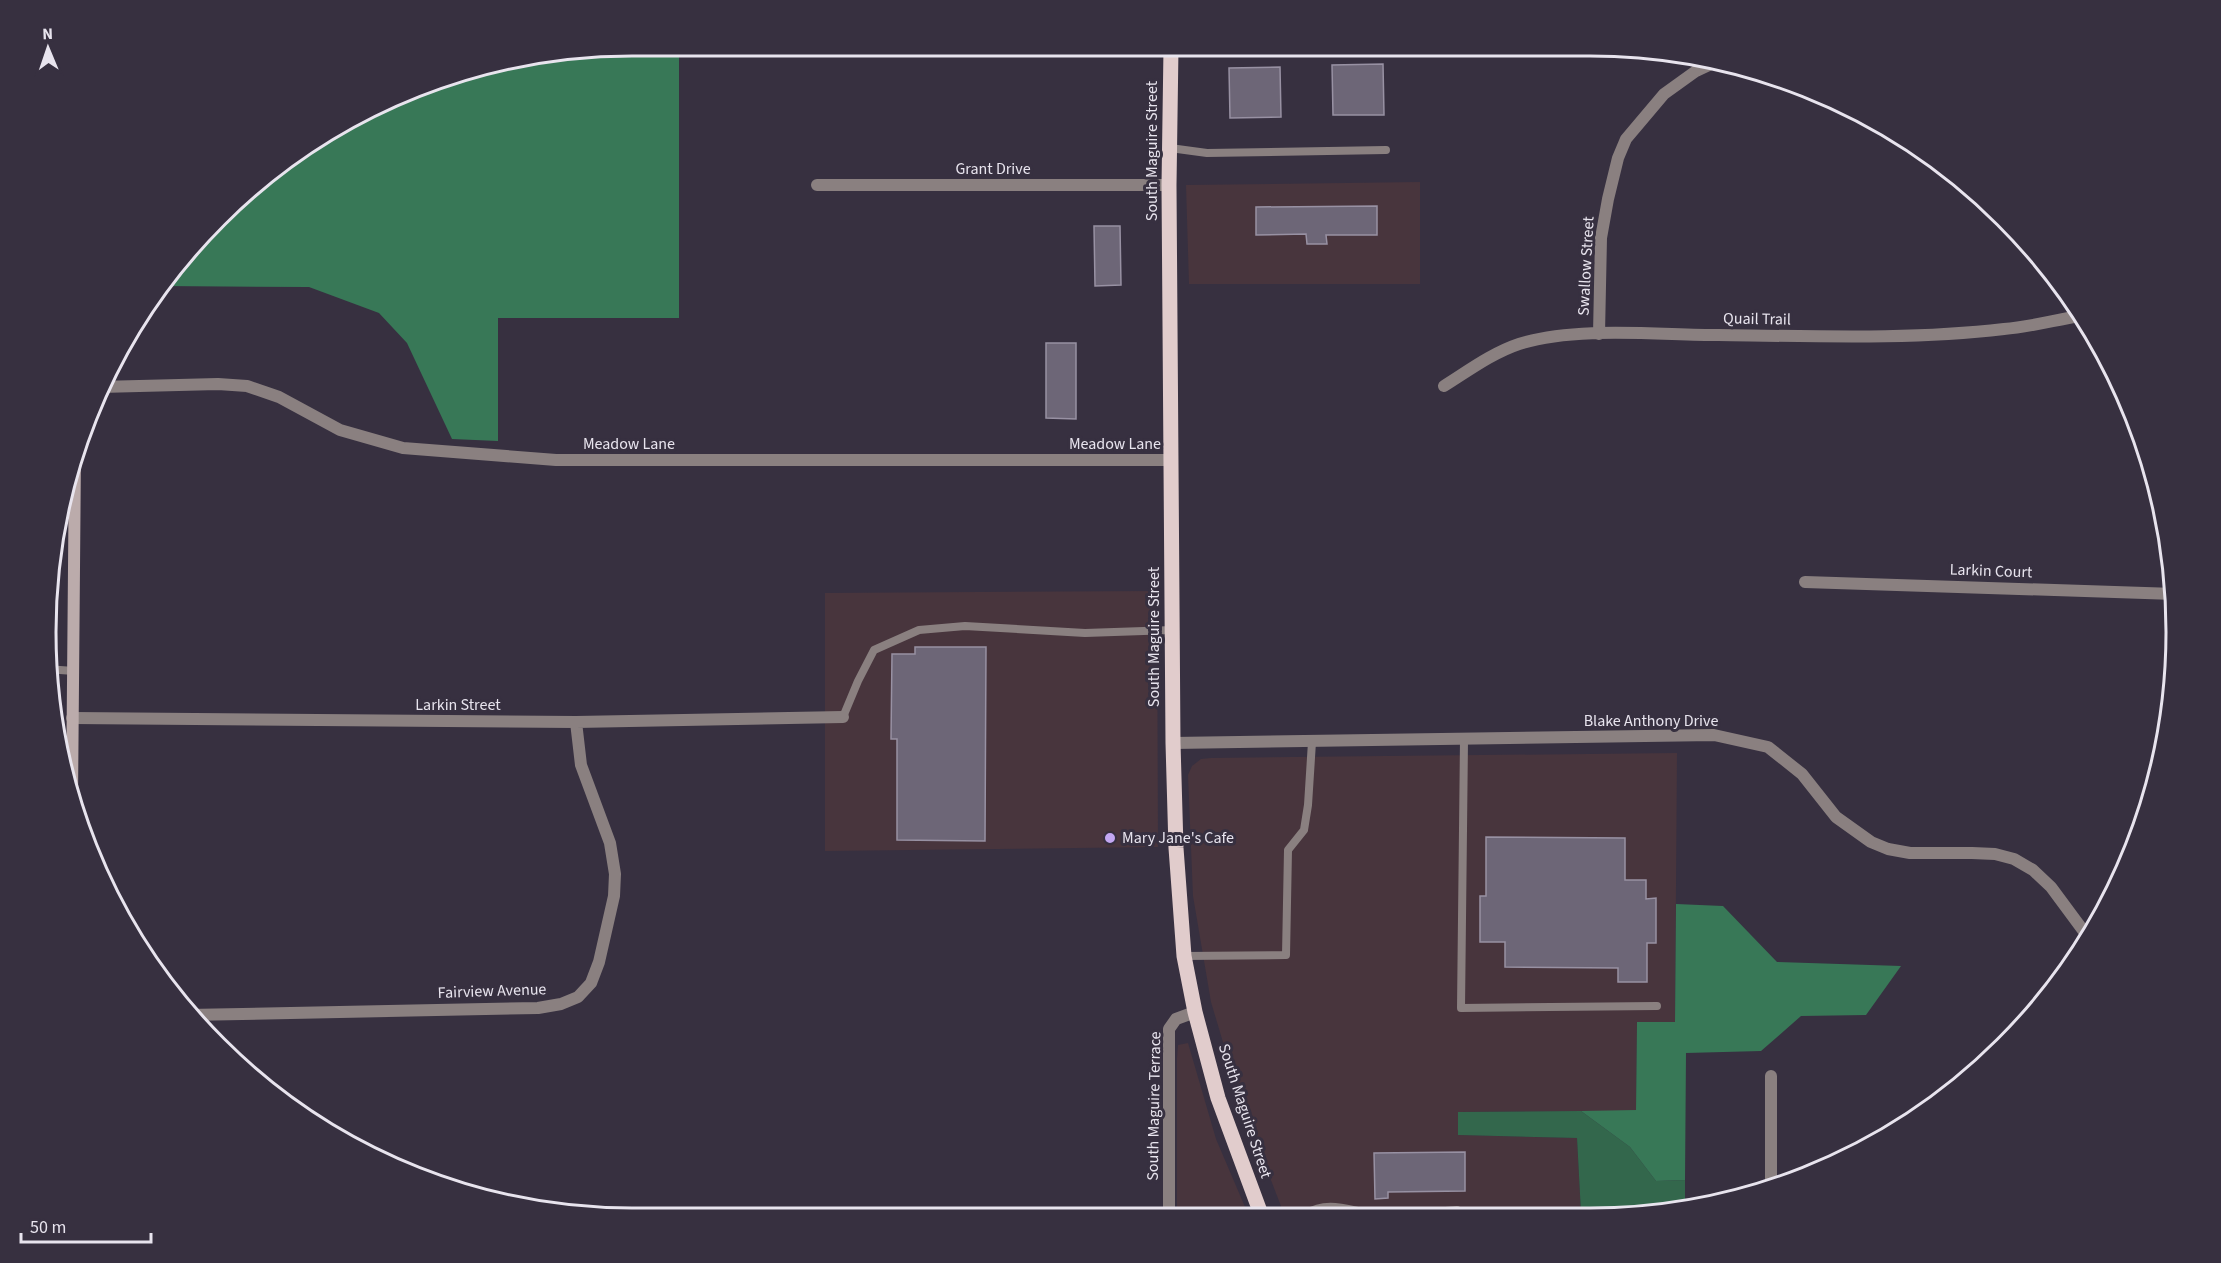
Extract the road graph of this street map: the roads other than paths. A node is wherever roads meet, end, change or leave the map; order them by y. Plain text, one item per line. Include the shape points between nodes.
1 (1171, 56) edge
2 (1703, 67) edge
3 (1170, 148) junction
4 (1386, 150) dead end
5 (817, 185) dead end
6 (1169, 185) junction
7 (2071, 317) edge
8 (1599, 334) junction
9 (1444, 386) dead end
10 (110, 387) edge
11 (1171, 460) junction
12 (75, 483) edge
13 (1805, 582) dead end
14 (2164, 594) edge
15 (1173, 630) junction
16 (57, 670) edge
17 (74, 671) junction
18 (843, 717) joint
19 (72, 718) junction
20 (576, 722) junction
21 (1464, 740) junction
22 (1312, 742) junction
23 (1173, 743) junction
24 (72, 767) edge
25 (2082, 929) edge
26 (1184, 956) junction
27 (1657, 1006) dead end
28 (1195, 1012) junction
29 (201, 1015) edge
30 (1771, 1076) dead end
31 (1771, 1178) edge
32 (1169, 1208) edge
33 (1259, 1208) edge
34 (1320, 1208) edge
35 (1346, 1208) edge

1 - 3 main road, South Maguire Street
2 - 8 street, Swallow Street via 1664,94 1626,139 1618,158 1601,238
3 - 4 lane via 1207,153
3 - 6 main road, South Maguire Street
5 - 6 street, Grant Drive
6 - 11 main road, South Maguire Street
7 - 8 street, Quail Trail via 2005,329 1923,334
8 - 9 street, Quail Trail via 1552,336 1518,344
10 - 11 street, Meadow Lane via 247,386 340,430 403,448 482,456 556,460
11 - 15 main road, South Maguire Street
12 - 17 main road
13 - 14 street, Larkin Court
15 - 18 lane via 1085,633 965,626 919,630 874,650
15 - 23 main road, South Maguire Street
16 - 17 lane
17 - 19 main road
18 - 20 street, Larkin Street
19 - 20 street, Larkin Street
19 - 24 main road
20 - 29 street, Fairview Avenue via 581,765 610,843 615,874 599,962 591,983 578,997 538,1008
21 - 22 street, Blake Anthony Drive
21 - 25 street, Blake Anthony Drive via 1714,735 1768,747 1802,774 1836,817 1871,842 1910,853 1995,854 2014,859 2051,887
21 - 27 lane via 1461,1008
22 - 23 street, Blake Anthony Drive
22 - 26 lane via 1304,830 1288,850 1286,955
23 - 26 main road, South Maguire Street
26 - 28 main road, South Maguire Street
28 - 32 street, South Maguire Terrace via 1176,1019 1169,1029
28 - 33 main road, South Maguire Street via 1218,1098
30 - 31 street
34 - 35 lane

